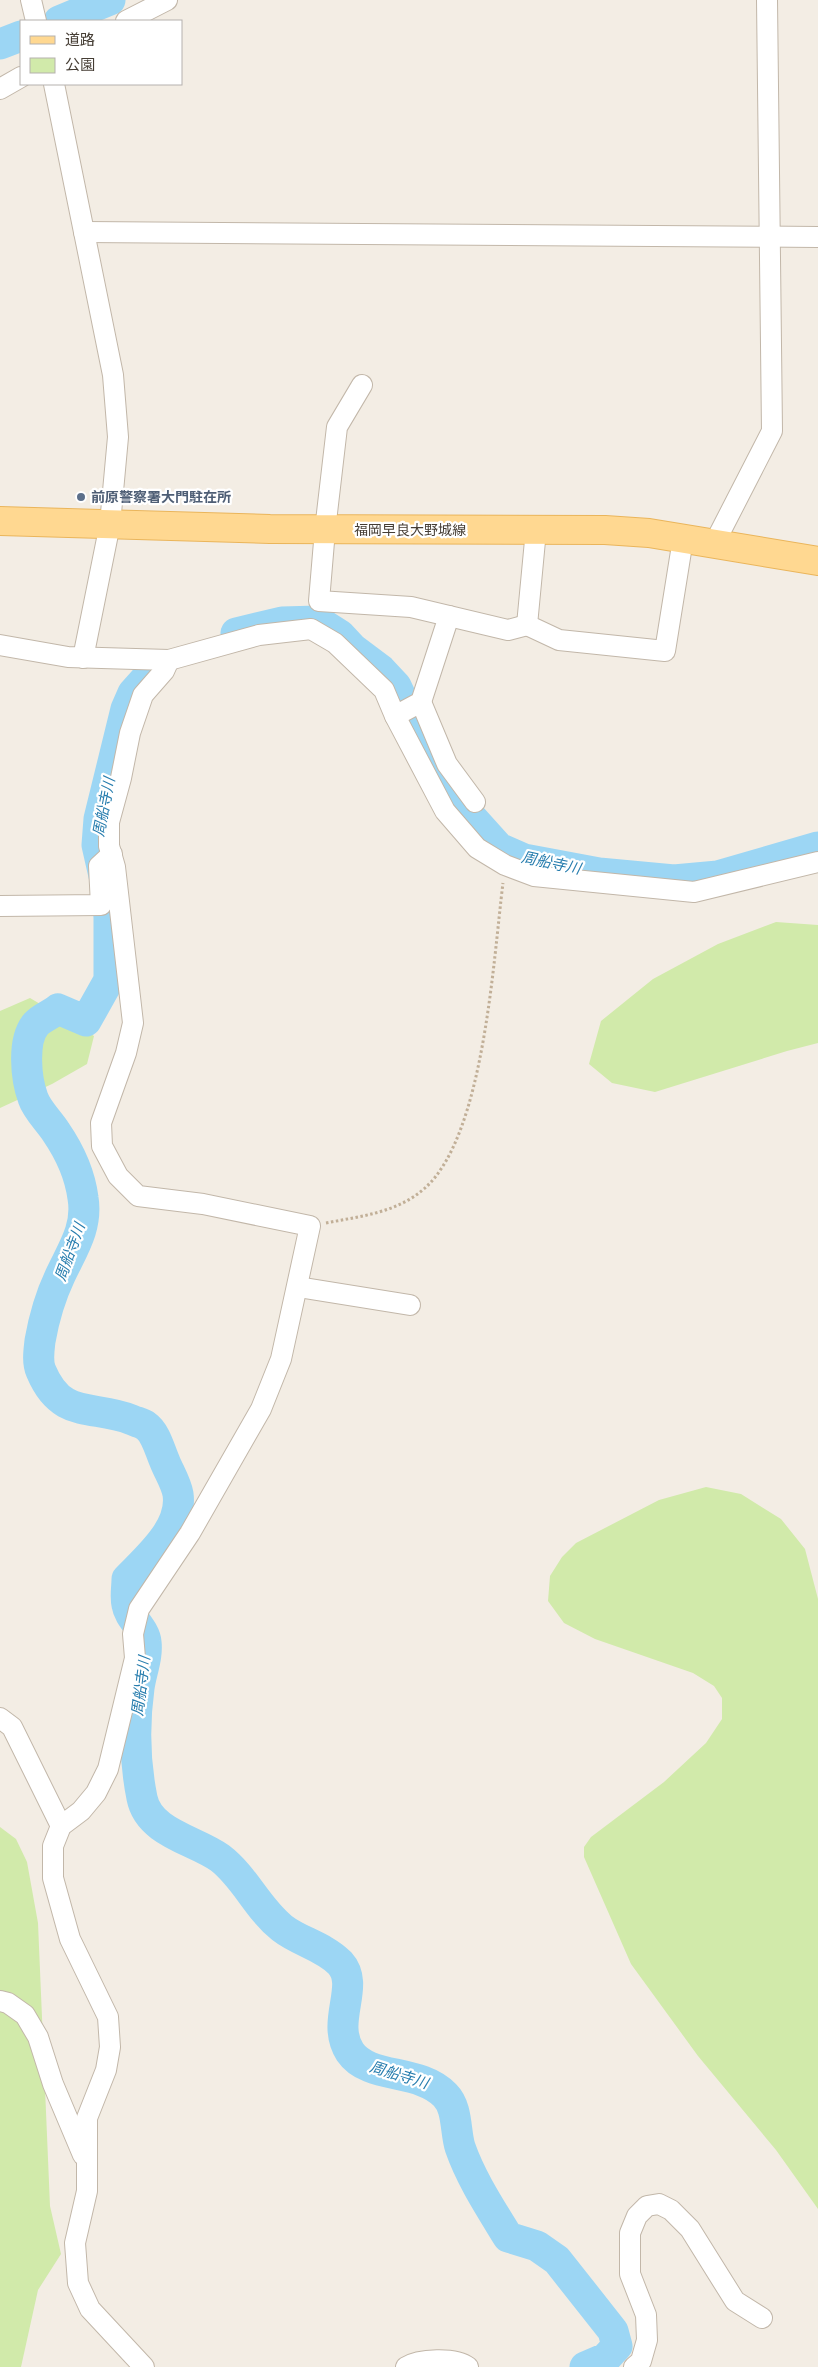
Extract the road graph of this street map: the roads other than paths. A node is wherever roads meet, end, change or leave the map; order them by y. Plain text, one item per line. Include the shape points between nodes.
1 (32, 0) edge
2 (167, 0) edge
3 (767, 0) edge
4 (36, 20) edge
5 (128, 20) edge
6 (20, 78) edge
7 (54, 85) edge
8 (0, 89) edge
9 (84, 232) junction
10 (771, 236) junction
11 (818, 237) edge
12 (362, 385) dead end
13 (0, 521) edge
14 (110, 524) junction
15 (325, 530) junction
16 (536, 530) junction
17 (683, 539) junction
18 (714, 544) junction
19 (818, 562) edge
20 (448, 616) junction
21 (527, 625) junction
22 (0, 644) edge
23 (84, 658) junction
24 (161, 660) junction
25 (408, 709) junction
26 (475, 802) dead end
27 (112, 854) junction
28 (818, 862) edge
29 (0, 906) edge
30 (298, 1287) junction
31 (410, 1305) dead end
32 (0, 1718) edge
33 (60, 1826) junction
34 (0, 2001) edge
35 (87, 2164) junction
36 (762, 2318) dead end
37 (144, 2367) edge
38 (406, 2367) edge
39 (468, 2367) edge
40 (634, 2367) edge

1 - 4 street
2 - 5 street
3 - 10 street
6 - 8 street
7 - 9 street
9 - 10 street
9 - 14 street via 112,376 118,428
10 - 11 street
10 - 18 street via 772,431
12 - 15 street via 338,427
13 - 14 main road, 福岡早良大野城線
14 - 15 main road, 福岡早良大野城線
14 - 23 street
15 - 16 main road, 福岡早良大野城線
15 - 20 street via 319,601 411,607
16 - 17 main road, 福岡早良大野城線 via 623,531
16 - 21 street
17 - 18 main road, 福岡早良大野城線
17 - 21 street via 665,652 559,640
18 - 19 main road, 福岡早良大野城線
20 - 21 street via 508,630
20 - 25 street
22 - 23 street
23 - 24 street
24 - 25 street via 259,635 311,629 335,643
24 - 27 street via 164,671 144,695 130,733 109,822
25 - 26 street
25 - 28 street via 445,811 477,848 505,865 534,876 694,892
27 - 29 street via 99,866 101,905
27 - 30 street via 133,1023 101,1123 102,1146 118,1176 138,1196 203,1204 310,1226
30 - 31 street
30 - 33 street via 281,1359 261,1409 190,1533 138,1609 133,1634 135,1658 108,1769 96,1793 81,1811
32 - 33 street via 12,1727
33 - 35 street via 53,1846 53,1878 70,1939 108,2017 110,2048 106,2070 87,2118
34 - 35 street via 25,2015 38,2037 53,2084
35 - 37 street via 87,2191 74,2243 78,2283 90,2309
36 - 40 street via 735,2301 690,2229 671,2210 659,2204 647,2206 637,2216 630,2234 630,2274 646,2315 646,2340 641,2361
38 - 39 street via 436,2359

